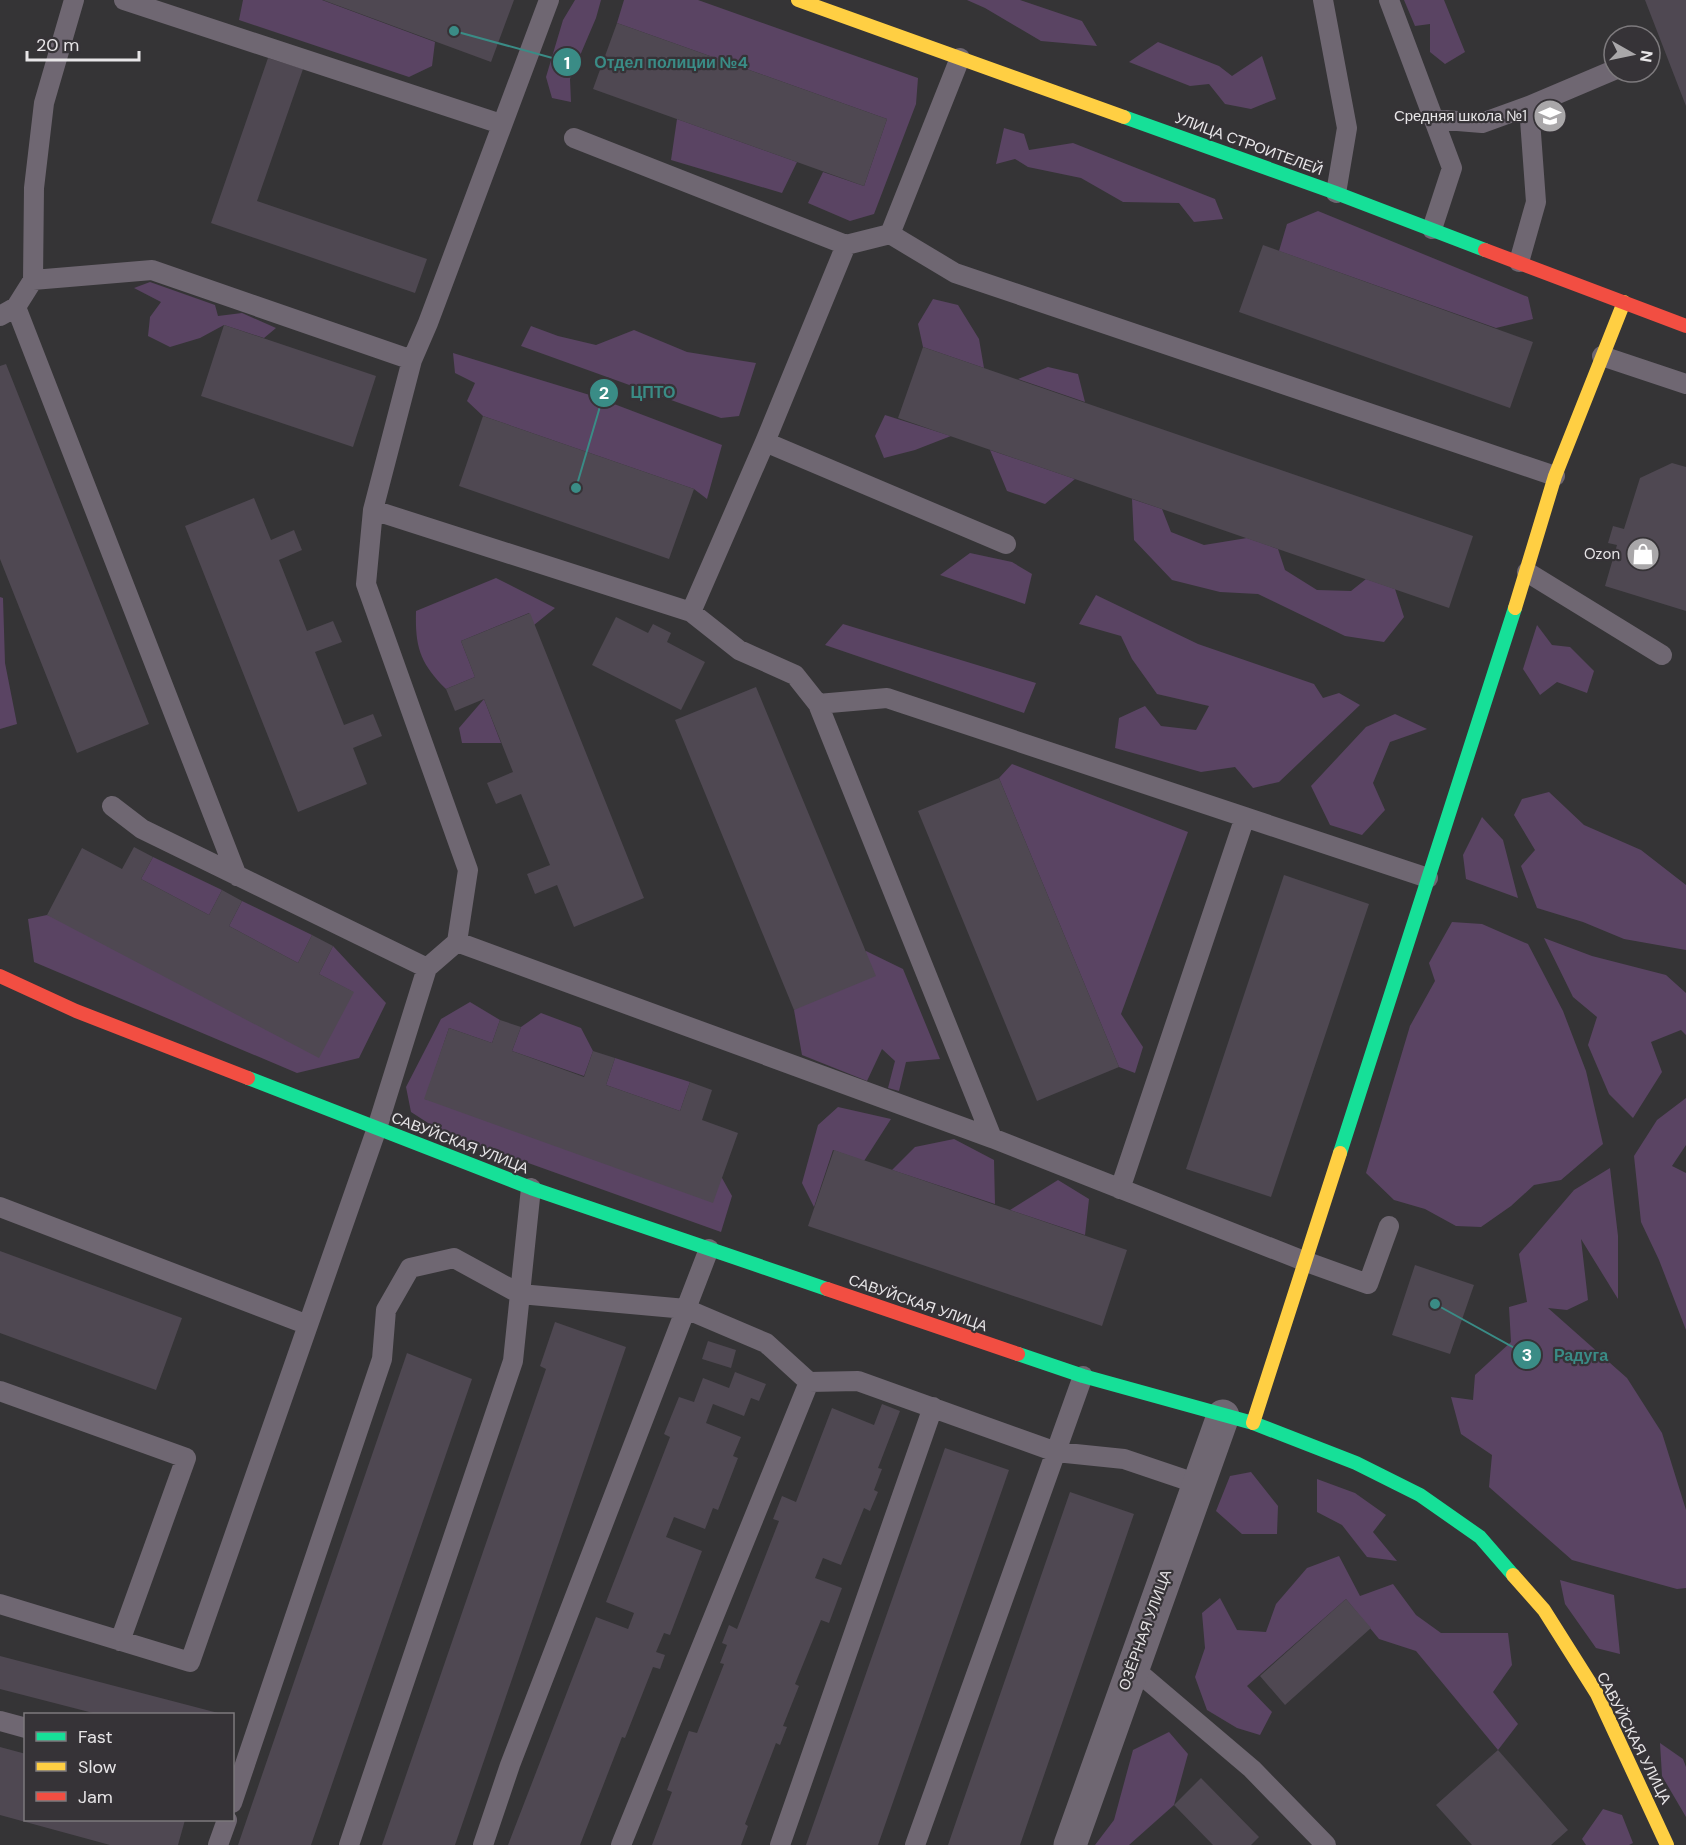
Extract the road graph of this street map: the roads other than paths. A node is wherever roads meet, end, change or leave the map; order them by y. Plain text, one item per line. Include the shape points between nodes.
1 (74, 0) edge
2 (124, 0) edge
3 (549, 0) edge
4 (798, 0) edge
5 (1323, 0) edge
6 (1389, 0) edge
7 (960, 58) junction
8 (1602, 75) edge
9 (1529, 106) junction
10 (1433, 119) junction
11 (501, 124) junction
12 (574, 138) dead end
13 (1336, 193) junction
14 (1432, 229) junction
15 (890, 234) junction
16 (846, 245) junction
17 (1519, 262) junction
18 (33, 280) junction
19 (1624, 302) junction
20 (8, 312) edge
21 (1686, 326) edge
22 (1602, 356) junction
23 (412, 360) junction
24 (1686, 384) edge
25 (765, 442) junction
26 (1555, 476) junction
27 (373, 510) junction
28 (1006, 544) dead end
29 (1527, 572) junction
30 (691, 612) junction
31 (1662, 656) dead end
32 (818, 704) junction
33 (112, 806) dead end
34 (1245, 817) junction
35 (237, 876) junction
36 (1428, 878) junction
37 (457, 942) junction
38 (427, 968) junction
39 (0, 976) edge
40 (377, 1128) junction
41 (992, 1138) junction
42 (531, 1188) junction
43 (1120, 1189) junction
44 (0, 1207) edge
45 (1389, 1226) dead end
46 (709, 1249) junction
47 (1304, 1261) junction
48 (520, 1294) junction
49 (686, 1309) junction
50 (308, 1325) junction
51 (1083, 1376) junction
52 (809, 1382) junction
53 (0, 1391) edge
54 (933, 1407) junction
55 (1238, 1420) junction
56 (1056, 1452) junction
57 (1198, 1484) junction
58 (0, 1604) edge
59 (120, 1641) junction
60 (1132, 1667) junction
61 (0, 1721) edge
62 (24, 1727) edge
63 (235, 1791) edge
64 (227, 1821) edge
65 (218, 1845) edge
66 (349, 1845) edge
67 (483, 1845) edge
68 (621, 1845) edge
69 (780, 1845) edge
70 (915, 1845) edge
71 (1070, 1845) edge
72 (1326, 1845) edge
73 (1667, 1845) edge

1 - 18 lane via 44,103 34,188
2 - 11 lane
3 - 11 lane
4 - 7 street, УЛИЦА СТРОИТЕЛЕЙ
5 - 13 lane via 1347,128
6 - 10 lane
7 - 13 street, УЛИЦА СТРОИТЕЛЕЙ
7 - 15 lane
8 - 9 lane
9 - 10 lane via 1482,123
9 - 17 lane via 1536,202
10 - 14 lane via 1452,168
11 - 23 lane
12 - 16 lane
13 - 14 street, УЛИЦА СТРОИТЕЛЕЙ
14 - 17 street, УЛИЦА СТРОИТЕЛЕЙ
15 - 16 lane
15 - 26 lane via 955,273
16 - 25 lane
17 - 19 street, УЛИЦА СТРОИТЕЛЕЙ
18 - 20 lane
18 - 23 lane via 152,270
19 - 21 street, УЛИЦА СТРОИТЕЛЕЙ
19 - 22 street
20 - 35 lane
22 - 24 lane
22 - 26 street
23 - 27 lane
25 - 28 lane
25 - 30 lane
26 - 29 street
27 - 30 lane
27 - 37 lane via 366,584 468,870
29 - 31 lane
29 - 36 street
30 - 32 lane via 739,650 795,675
32 - 34 lane via 887,698
32 - 41 lane
33 - 35 lane via 142,830
34 - 36 lane
34 - 43 lane
35 - 38 lane
36 - 47 street
37 - 38 lane
37 - 41 lane
38 - 40 lane
39 - 40 street, САВУЙСКАЯ УЛИЦА via 76,1011
40 - 42 street, САВУЙСКАЯ УЛИЦА
40 - 50 lane
41 - 43 lane
42 - 46 street, САВУЙСКАЯ УЛИЦА
42 - 48 lane
43 - 47 lane
44 - 50 lane
45 - 47 lane via 1368,1284
46 - 49 lane
46 - 51 street, САВУЙСКАЯ УЛИЦА
47 - 55 street
48 - 49 lane
48 - 63 lane via 454,1258 410,1268 386,1310 382,1359
48 - 66 lane via 513,1360
49 - 52 lane via 766,1343
49 - 67 lane
50 - 59 lane via 190,1662
51 - 55 street, САВУЙСКАЯ УЛИЦА
51 - 56 lane
52 - 54 lane via 858,1381
52 - 68 lane
53 - 59 lane via 186,1458
54 - 56 lane
54 - 69 lane
55 - 57 street, ОЗЁРНАЯ УЛИЦА
55 - 73 street, САВУЙСКАЯ УЛИЦА via 1356,1463 1420,1495 1480,1537 1544,1610 1597,1694
56 - 57 lane via 1125,1459
56 - 70 lane
57 - 60 street, ОЗЁРНАЯ УЛИЦА
58 - 59 lane
60 - 71 street, ОЗЁРНАЯ УЛИЦА
60 - 72 lane via 1252,1769
61 - 62 lane
64 - 65 lane

